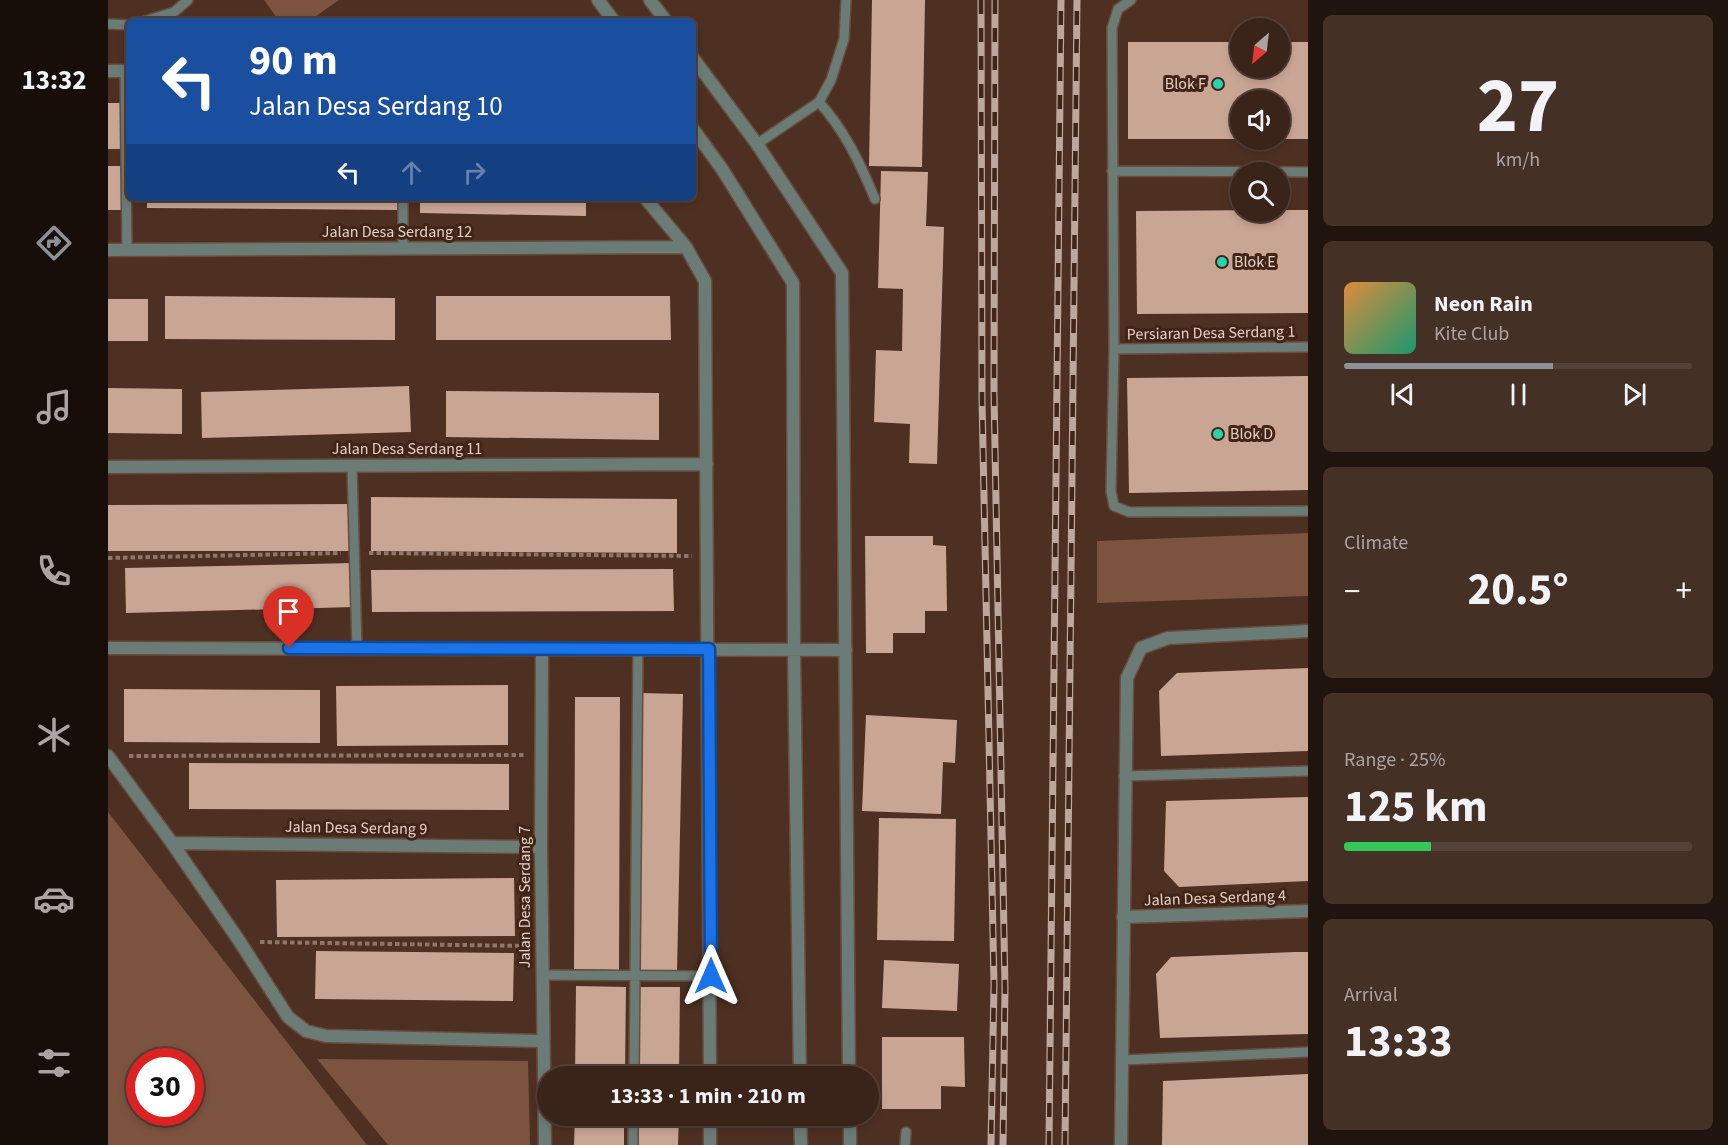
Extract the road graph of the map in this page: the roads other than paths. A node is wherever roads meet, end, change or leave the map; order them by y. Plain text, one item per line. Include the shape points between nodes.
1 (188, 0) edge
2 (598, 0) edge
3 (650, 0) edge
4 (846, 0) edge
5 (1131, 0) edge
6 (155, 18) edge
7 (612, 18) edge
8 (664, 18) edge
9 (108, 24) edge
10 (126, 25) edge
11 (696, 62) edge
12 (108, 71) edge
13 (126, 71) edge
14 (819, 102) junction
15 (696, 133) edge
16 (757, 144) junction
17 (1112, 171) junction
18 (1308, 172) edge
19 (875, 199) dead end
20 (128, 201) edge
21 (403, 201) edge
22 (648, 201) edge
23 (686, 247) junction
24 (403, 249) junction
25 (108, 250) edge
26 (128, 250) junction
27 (1308, 347) edge
28 (1114, 349) junction
29 (707, 464) junction
30 (352, 466) junction
31 (108, 467) edge
32 (1308, 511) edge
33 (1308, 631) edge
34 (108, 648) edge
35 (357, 649) junction
36 (542, 649) junction
37 (638, 649) junction
38 (709, 649) junction
39 (794, 650) junction
40 (846, 650) junction
41 (114, 756) edge
42 (1308, 771) edge
43 (1124, 776) junction
44 (172, 843) junction
45 (541, 847) junction
46 (1308, 911) edge
47 (1123, 917) junction
48 (542, 975) junction
49 (635, 976) junction
50 (711, 976) junction
51 (542, 1041) junction
52 (1308, 1052) edge
53 (1122, 1060) junction
54 (634, 1066) edge
55 (711, 1066) edge
56 (800, 1066) edge
57 (849, 1066) edge
58 (633, 1126) edge
59 (710, 1126) edge
60 (801, 1126) edge
61 (850, 1126) edge
62 (906, 1132) dead end
63 (545, 1145) edge
64 (633, 1145) edge
65 (710, 1145) edge
66 (801, 1145) edge
67 (850, 1145) edge
68 (905, 1145) edge
69 (1121, 1145) edge

1 - 6 lane via 174,12
2 - 7 street
3 - 8 street
4 - 14 lane via 844,39 831,80
5 - 17 lane, Persiaran Desa Serdang 1 via 1118,9 1112,28
9 - 10 lane
11 - 16 street
12 - 13 street
14 - 16 lane
14 - 19 lane via 848,141
15 - 39 street via 793,283
16 - 40 street via 842,273
17 - 18 lane
17 - 28 lane, Persiaran Desa Serdang 1
20 - 26 lane
21 - 24 lane
22 - 23 street
23 - 24 street, Jalan Desa Serdang 12
23 - 29 street via 705,281
24 - 26 street, Jalan Desa Serdang 12
25 - 26 street, Jalan Desa Serdang 12
27 - 28 lane, Persiaran Desa Serdang 1
28 - 32 lane, Persiaran Desa Serdang 1 via 1114,506 1129,512
29 - 30 street, Jalan Desa Serdang 11
29 - 38 street
30 - 31 street, Jalan Desa Serdang 11
30 - 35 lane
33 - 43 street via 1168,638 1141,648 1127,678
34 - 35 street
35 - 36 street
36 - 37 street
36 - 45 street, Jalan Desa Serdang 7
37 - 38 street
37 - 49 lane
38 - 39 street
38 - 50 street
39 - 40 street
39 - 56 street
40 - 57 street
41 - 44 street
42 - 43 lane
43 - 47 street
44 - 45 street, Jalan Desa Serdang 9
44 - 51 street via 288,1017 306,1030 326,1036
45 - 48 street, Jalan Desa Serdang 7
46 - 47 street, Jalan Desa Serdang 4
47 - 53 street
48 - 49 lane
48 - 51 street, Jalan Desa Serdang 7
49 - 50 lane
49 - 54 lane
50 - 55 street
51 - 63 street, Jalan Desa Serdang 7
52 - 53 lane
53 - 69 street
58 - 64 lane
59 - 65 street
60 - 66 street
61 - 67 street
62 - 68 lane

